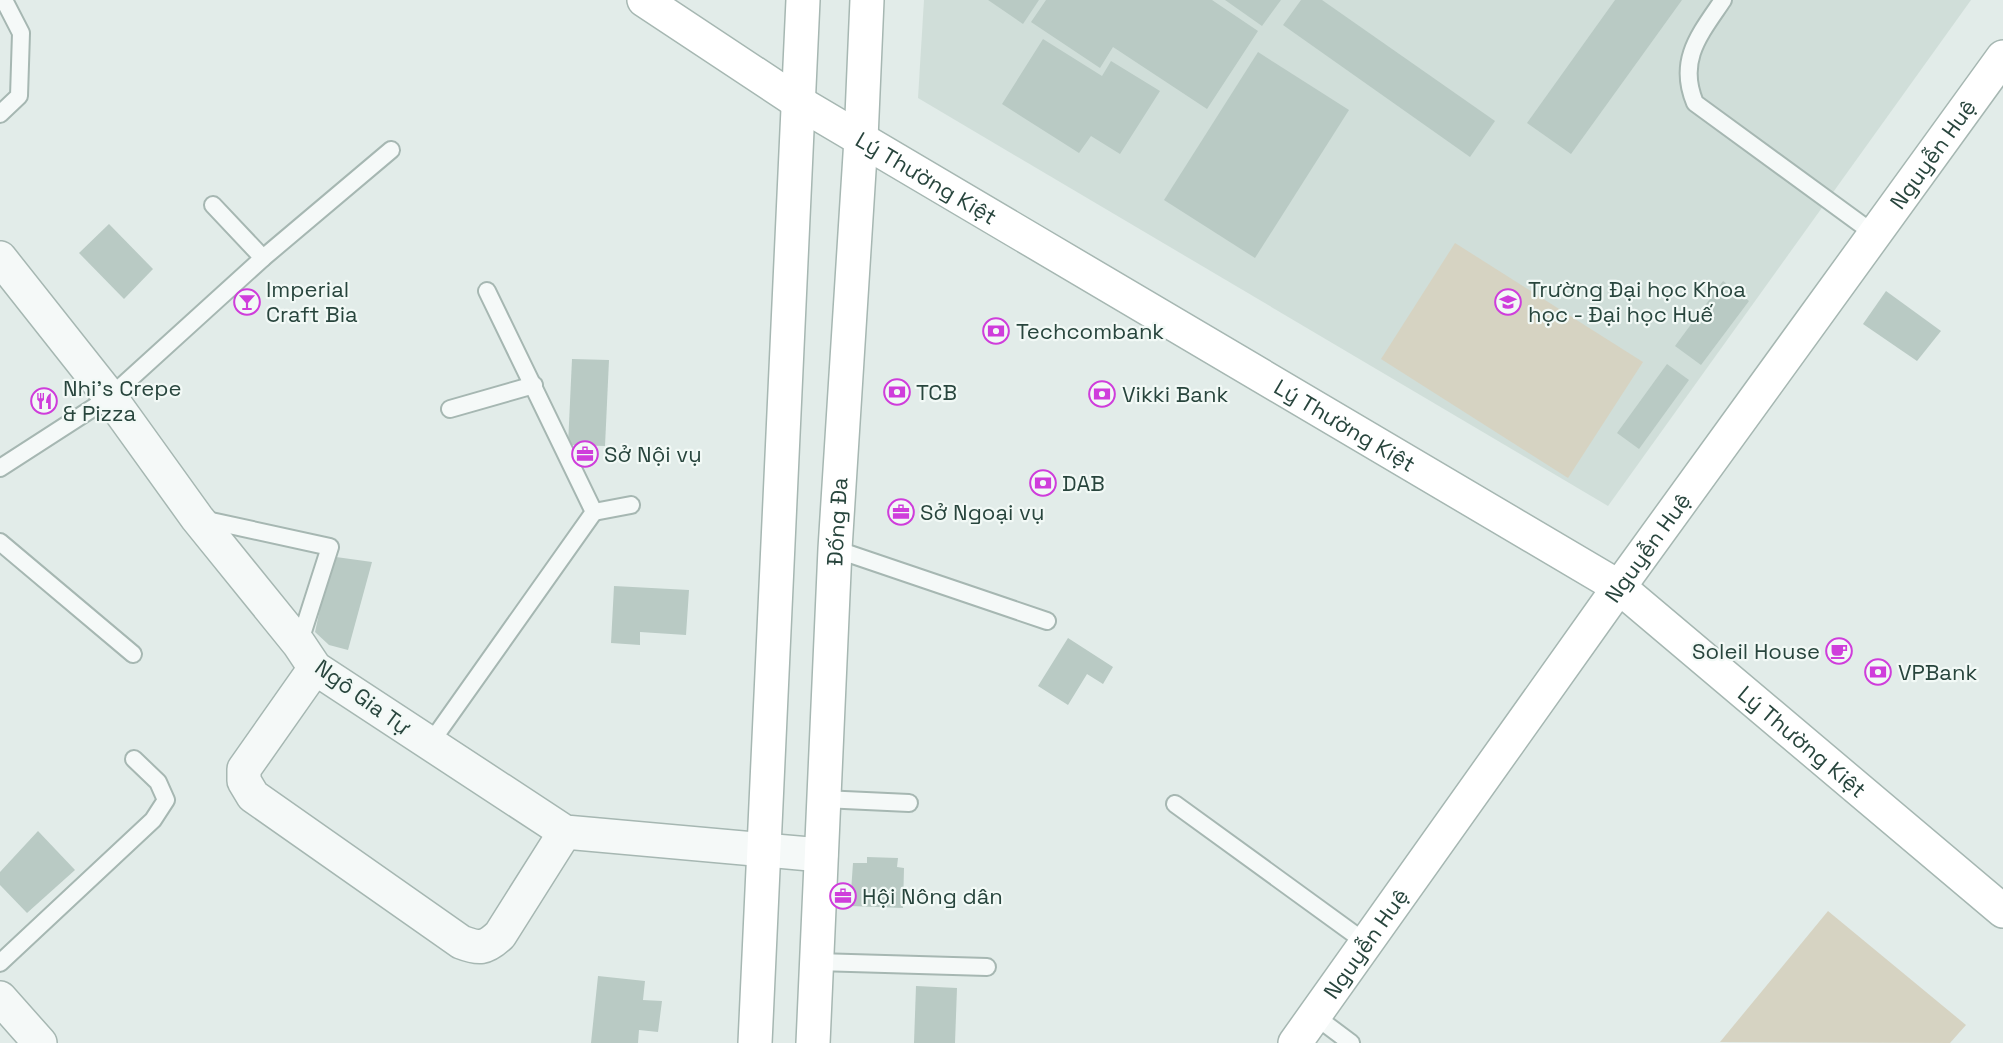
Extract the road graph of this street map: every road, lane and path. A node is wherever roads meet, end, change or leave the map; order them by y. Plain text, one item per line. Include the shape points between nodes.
1 (4, 0) edge
2 (644, 0) edge
3 (803, 0) edge
4 (867, 0) edge
5 (1723, 0) edge
6 (2003, 57) edge
7 (798, 102) junction
8 (0, 114) edge
9 (861, 139) junction
10 (391, 150) dead end
11 (213, 205) dead end
12 (1873, 233) junction
13 (0, 258) edge
14 (263, 258) junction
15 (487, 291) dead end
16 (534, 385) junction
17 (110, 397) junction
18 (450, 409) dead end
19 (0, 468) edge
20 (631, 505) dead end
21 (594, 512) junction
22 (197, 518) junction
23 (0, 542) edge
24 (835, 549) junction
25 (1619, 587) junction
26 (1047, 621) dead end
27 (133, 654) dead end
28 (307, 656) junction
29 (429, 745) junction
30 (134, 759) dead end
31 (823, 799) junction
32 (909, 803) dead end
33 (1175, 804) dead end
34 (565, 832) junction
35 (766, 850) junction
36 (821, 855) junction
37 (2003, 911) edge
38 (1365, 942) junction
39 (817, 962) junction
40 (0, 963) edge
41 (987, 967) dead end
42 (0, 998) edge
43 (1315, 1016) junction
44 (40, 1043) edge
45 (755, 1043) edge
46 (813, 1043) edge
47 (1295, 1043) edge
48 (1351, 1043) edge

1 - 8 lane via 21,33 19,96
2 - 7 street, Lý Thường Kiệt
3 - 7 street
4 - 9 street, Đống Đa
5 - 12 lane via 1698,36 1689,65 1688,85 1695,103
6 - 12 street, Nguyễn Huệ
7 - 9 street, Lý Thường Kiệt
7 - 35 street
9 - 24 street, Đống Đa
9 - 25 street, Lý Thường Kiệt
10 - 14 lane
11 - 14 lane
12 - 25 street, Nguyễn Huệ
13 - 17 street, Ngô Gia Tự
14 - 17 lane
15 - 16 lane
16 - 18 lane
16 - 21 lane
17 - 19 lane
17 - 22 street, Ngô Gia Tự
20 - 21 lane
21 - 29 lane
22 - 28 street, Ngô Gia Tự
22 - 28 lane via 330,547
23 - 27 lane
24 - 26 lane
24 - 31 street, Đống Đa
25 - 37 street, Lý Thường Kiệt
25 - 38 street, Nguyễn Huệ
28 - 29 street, Ngô Gia Tự
28 - 34 street via 244,769 244,781 253,796 460,942 478,949 500,935
29 - 34 street, Ngô Gia Tự
30 - 40 lane via 158,783 166,800 153,820
31 - 32 lane
31 - 36 street, Đống Đa
33 - 38 lane
34 - 35 street, Ngô Gia Tự
35 - 36 street, Ngô Gia Tự
35 - 45 street
36 - 39 street, Đống Đa
38 - 43 street, Nguyễn Huệ
39 - 41 lane
39 - 46 street, Đống Đa
42 - 44 street
43 - 47 street, Nguyễn Huệ
43 - 48 lane

